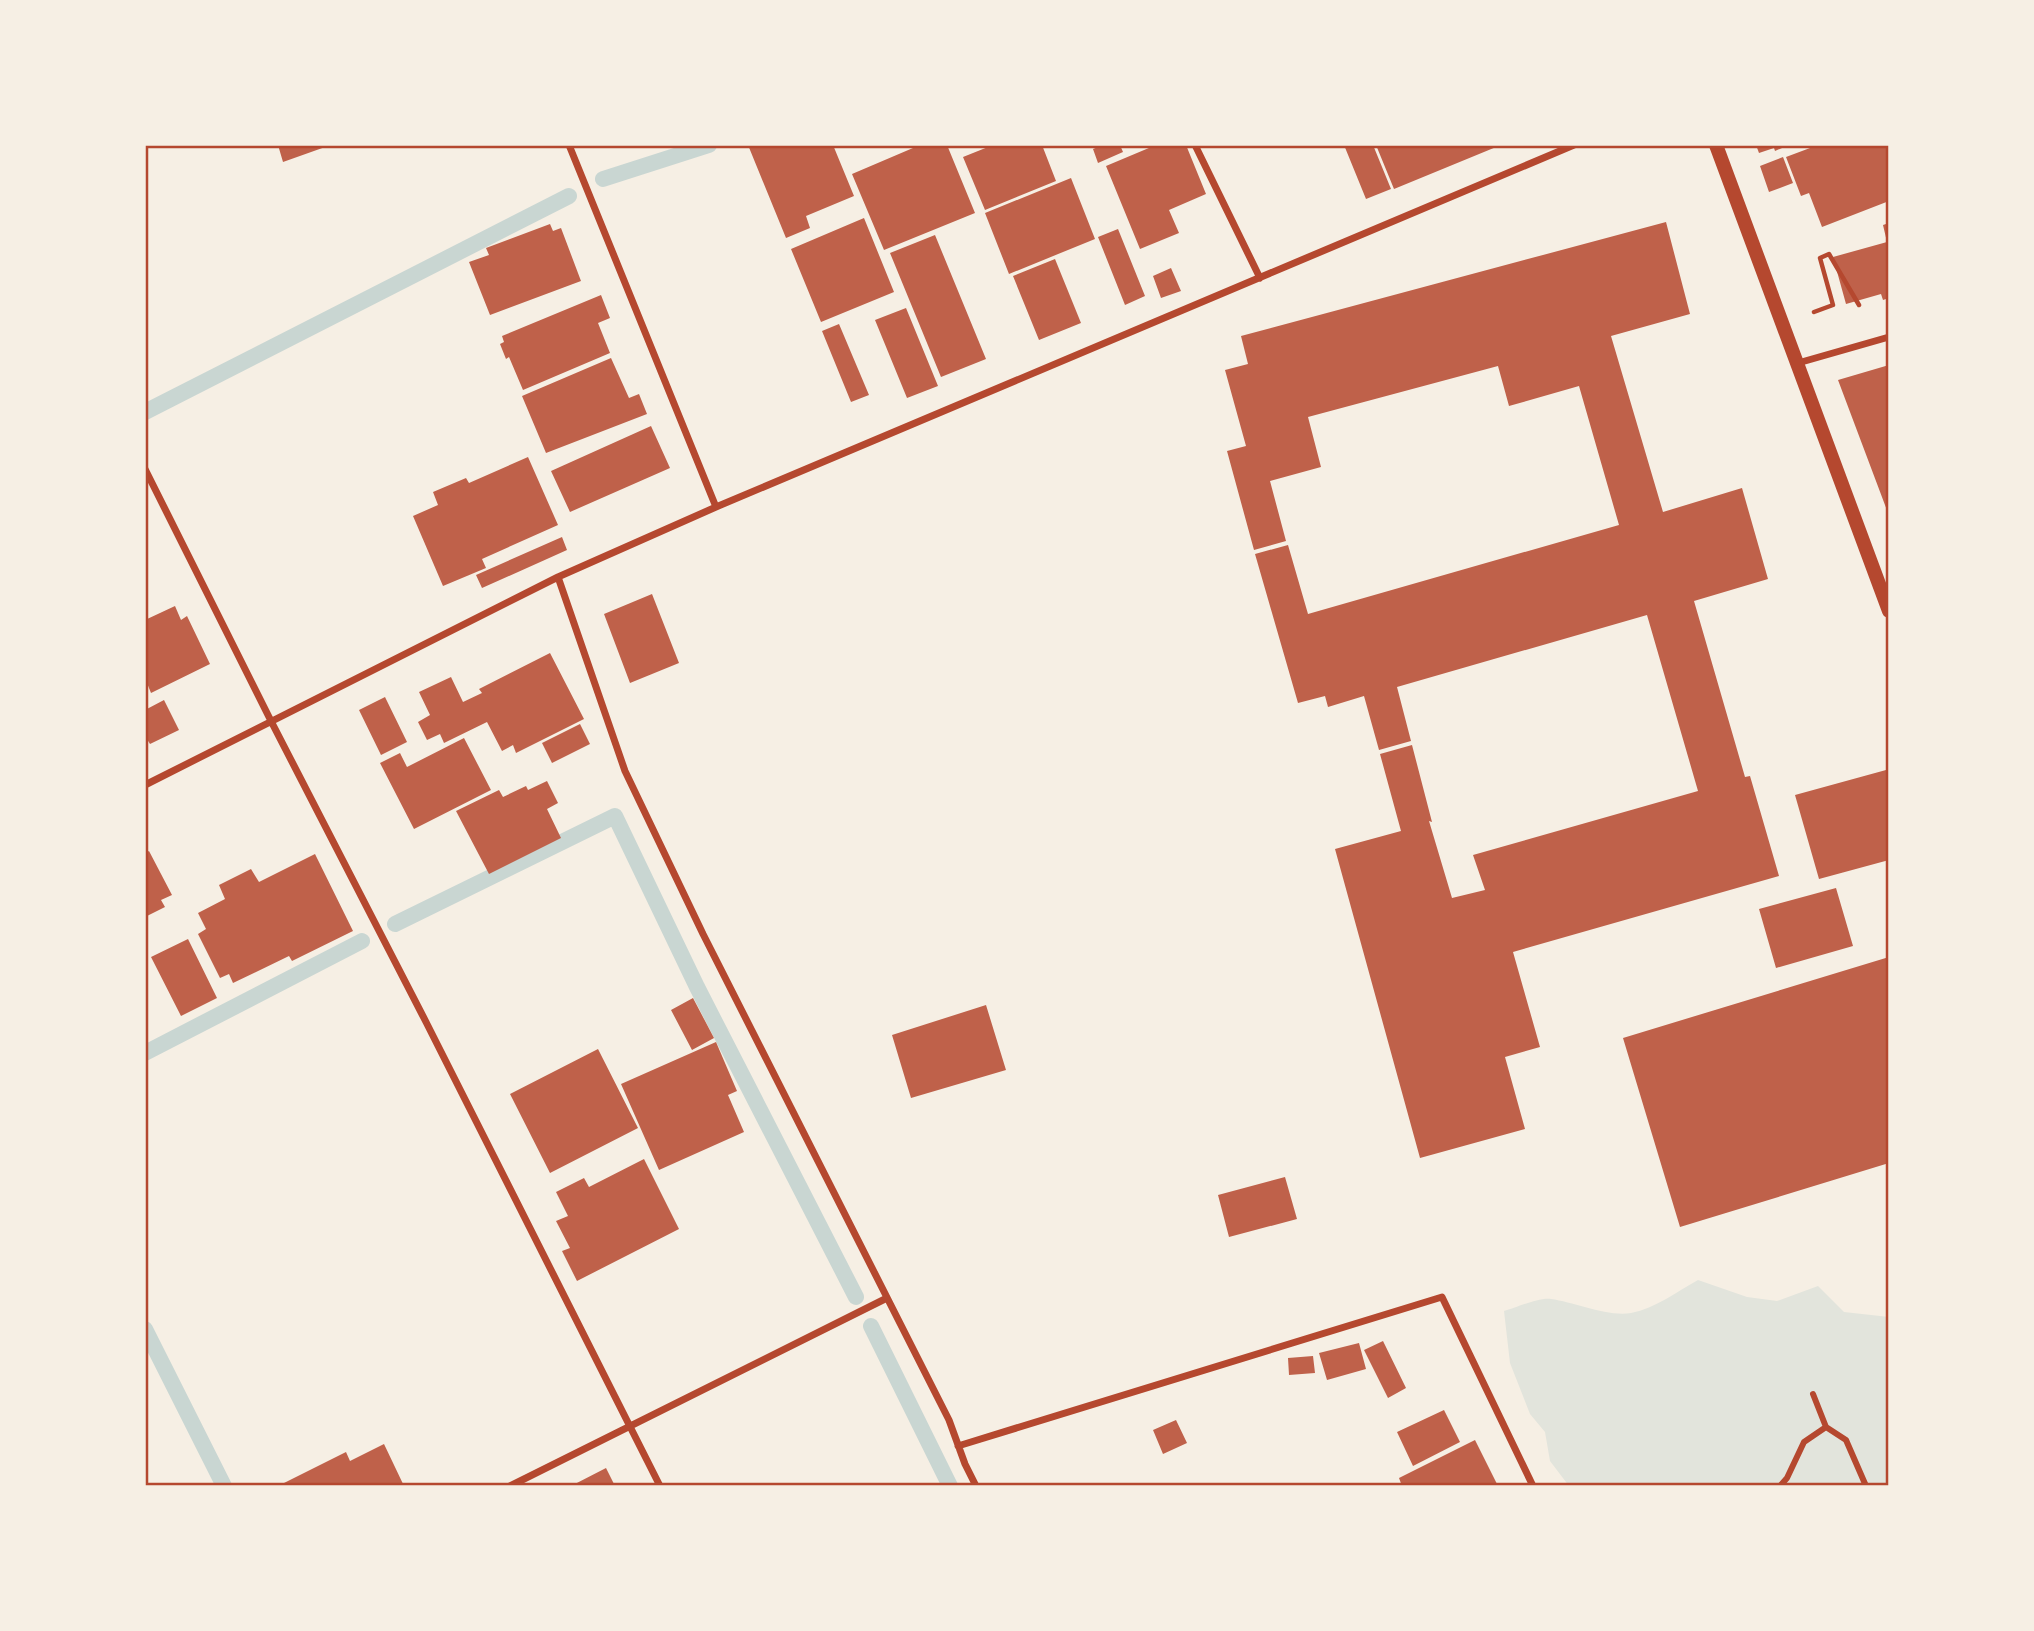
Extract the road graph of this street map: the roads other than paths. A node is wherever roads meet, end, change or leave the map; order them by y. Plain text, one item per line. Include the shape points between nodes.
1 (569, 145) edge
2 (1195, 145) edge
3 (1574, 145) edge
4 (1716, 145) edge
5 (1260, 278) junction
6 (1889, 337) edge
7 (1798, 363) junction
8 (145, 468) edge
9 (716, 507) junction
10 (558, 577) junction
11 (1889, 611) edge
12 (271, 721) junction
13 (145, 785) edge
14 (887, 1298) junction
15 (1812, 1394) dead end
16 (629, 1426) junction
17 (1826, 1427) junction
18 (958, 1446) junction
19 (510, 1486) edge
20 (660, 1486) edge
21 (976, 1486) edge
22 (1533, 1486) edge
23 (1780, 1486) edge
24 (1866, 1486) edge

1 - 9 street
2 - 5 street
3 - 5 street
4 - 7 main road
5 - 9 street
6 - 7 street
7 - 11 main road
8 - 12 street
9 - 10 street
10 - 12 street
10 - 14 street via 625,771
12 - 13 street
12 - 16 street
14 - 16 street
14 - 18 street
15 - 17 street
16 - 19 street
16 - 20 street
17 - 23 street via 1804,1442
17 - 24 street via 1846,1440
18 - 21 street
18 - 22 street via 1441,1297

